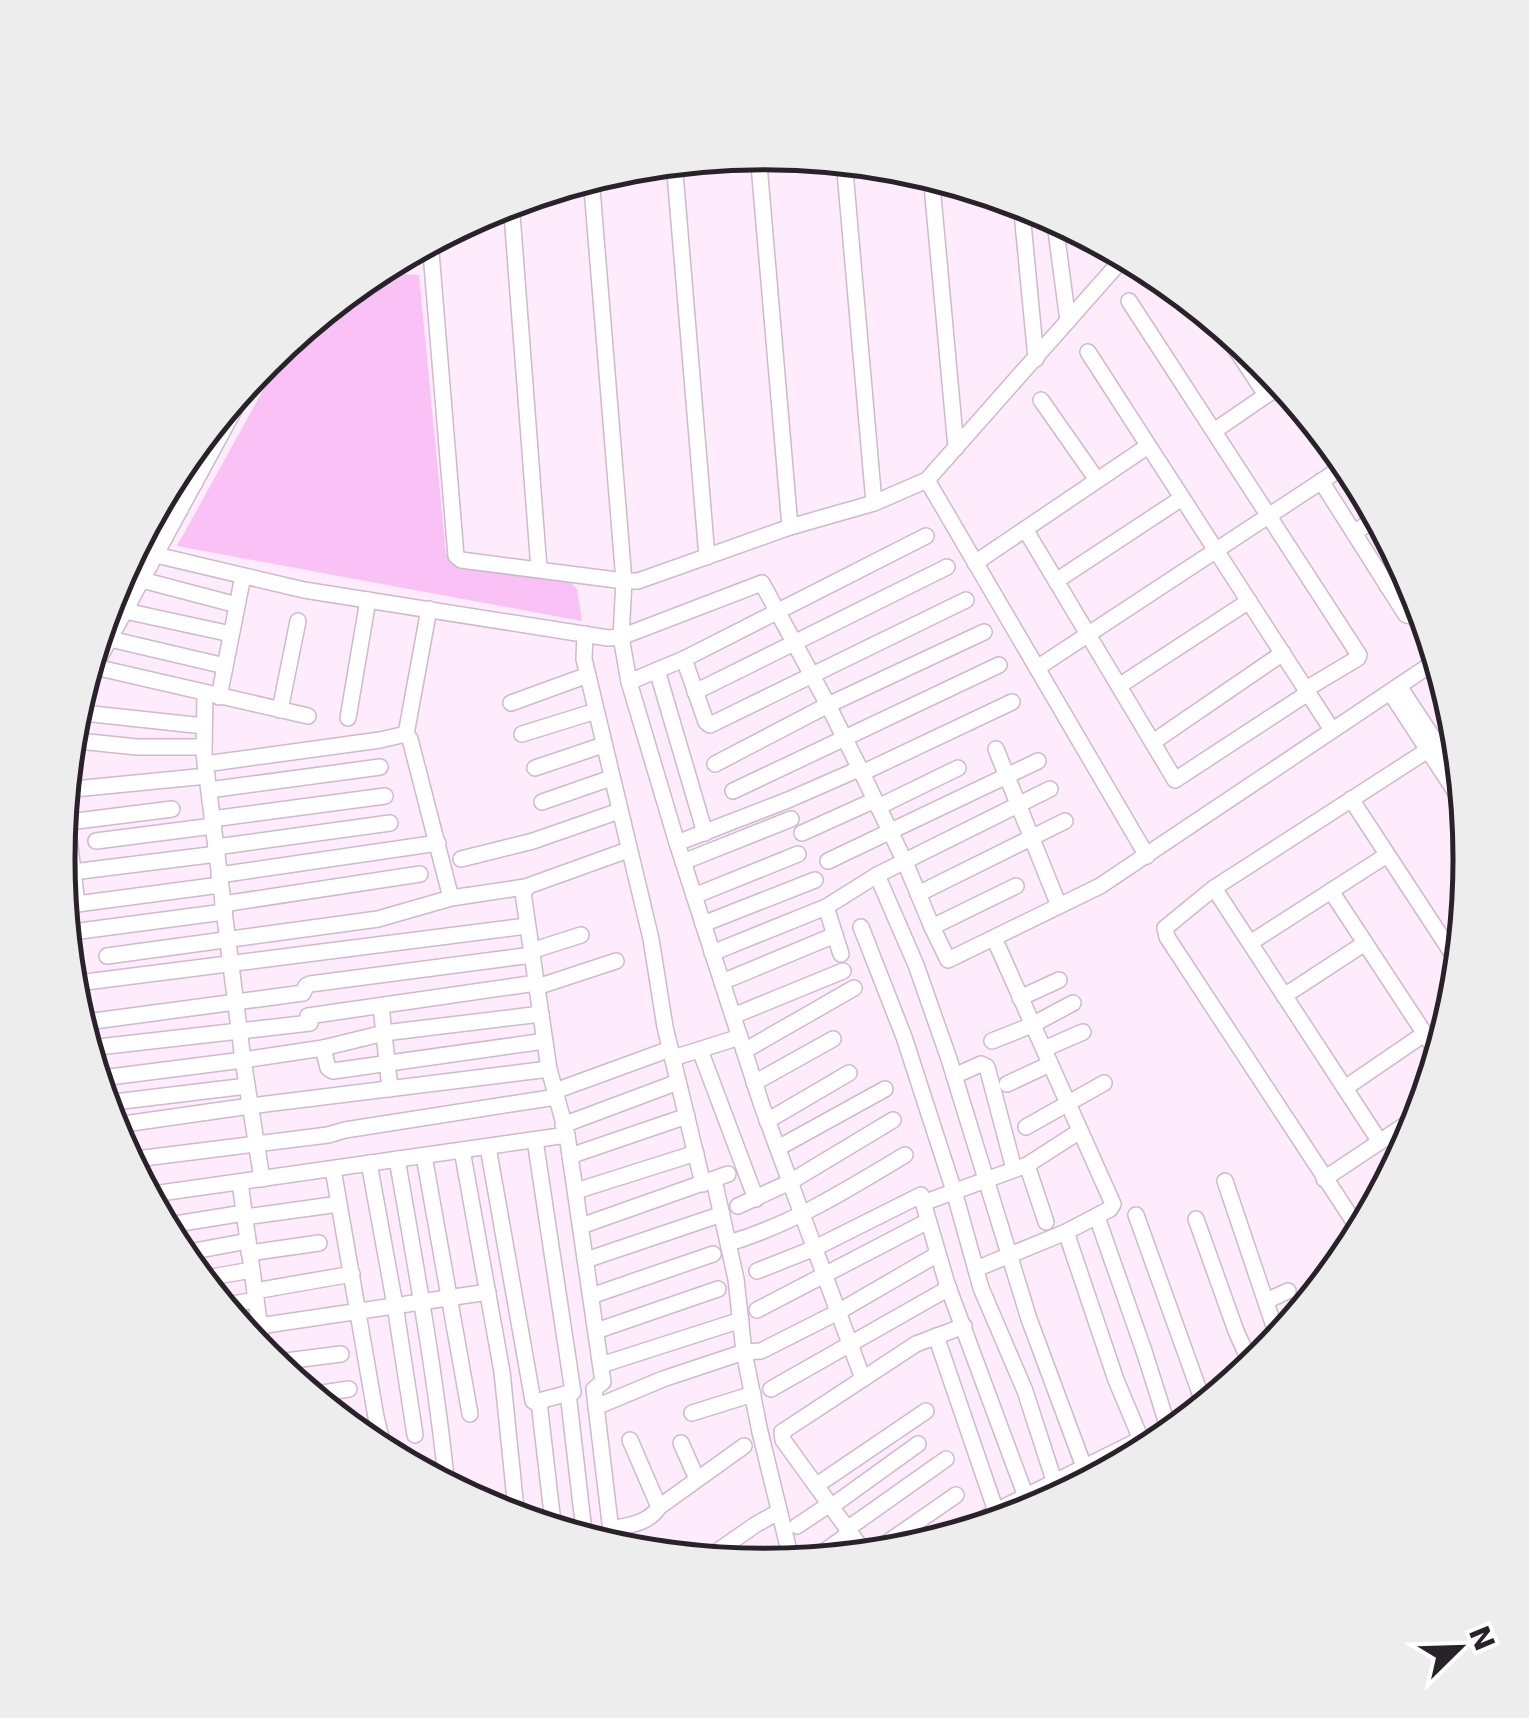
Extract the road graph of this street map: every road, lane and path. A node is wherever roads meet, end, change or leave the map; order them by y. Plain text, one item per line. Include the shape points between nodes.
1 (759, 170) edge
2 (845, 174) edge
3 (675, 175) edge
4 (933, 191) edge
5 (592, 192) edge
6 (512, 218) edge
7 (1023, 220) edge
8 (1057, 235) edge
9 (431, 256) edge
10 (1116, 266) edge
11 (1129, 300) dead end
12 (1068, 321) junction
13 (1088, 352) dead end
14 (1036, 358) junction
15 (1253, 372) edge
16 (1272, 392) edge
17 (1266, 396) junction
18 (1041, 400) dead end
19 (1214, 431) junction
20 (214, 444) edge
21 (1148, 446) junction
22 (956, 448) junction
23 (207, 453) edge
24 (210, 455) junction
25 (1335, 472) edge
26 (189, 479) edge
27 (926, 480) junction
28 (1097, 480) junction
29 (1322, 481) junction
30 (195, 482) junction
31 (1182, 498) junction
32 (874, 504) junction
33 (172, 505) edge
34 (180, 510) junction
35 (1269, 516) junction
36 (1367, 524) edge
37 (790, 528) junction
38 (1025, 530) junction
39 (157, 533) edge
40 (1354, 533) junction
41 (926, 536) dead end
42 (165, 538) junction
43 (1216, 550) junction
44 (708, 557) junction
45 (142, 563) edge
46 (975, 563) junction
47 (149, 567) junction
48 (947, 567) dead end
49 (539, 569) junction
50 (243, 576) junction
51 (624, 581) junction
52 (1056, 581) junction
53 (1395, 581) edge
54 (1387, 586) junction
55 (368, 600) junction
56 (966, 600) dead end
57 (1248, 601) junction
58 (124, 603) edge
59 (237, 605) junction
60 (128, 606) junction
61 (429, 610) junction
62 (776, 612) junction
63 (1409, 615) edge
64 (298, 621) dead end
65 (114, 632) edge
66 (984, 632) dead end
67 (232, 634) junction
68 (586, 634) junction
69 (1088, 635) junction
70 (620, 637) junction
71 (111, 639) edge
72 (794, 642) junction
73 (1283, 653) junction
74 (684, 659) junction
75 (104, 663) edge
76 (999, 665) dead end
77 (225, 666) junction
78 (1427, 667) edge
79 (1037, 668) junction
80 (657, 670) junction
81 (811, 674) junction
82 (588, 675) junction
83 (629, 682) junction
84 (1119, 686) junction
85 (1394, 688) junction
86 (1307, 691) junction
87 (694, 692) junction
88 (212, 695) junction
89 (512, 702) dead end
90 (1012, 702) dead end
91 (828, 704) junction
92 (280, 710) junction
93 (596, 712) junction
94 (90, 714) edge
95 (308, 716) dead end
96 (348, 718) dead end
97 (204, 726) junction
98 (1332, 730) junction
99 (406, 734) junction
100 (522, 734) dead end
101 (845, 739) junction
102 (1443, 739) edge
103 (85, 742) edge
104 (1152, 742) junction
105 (603, 744) junction
106 (1432, 746) junction
107 (996, 749) dead end
108 (1038, 761) dead end
109 (714, 764) dead end
110 (1447, 765) edge
111 (380, 766) dead end
112 (534, 768) dead end
113 (958, 768) dead end
114 (206, 769) junction
115 (861, 771) junction
116 (1007, 776) junction
117 (1449, 777) edge
118 (611, 778) junction
119 (79, 788) edge
120 (1050, 788) dead end
121 (734, 791) dead end
122 (385, 796) dead end
123 (1351, 799) junction
124 (542, 802) dead end
125 (876, 803) junction
126 (1018, 805) junction
127 (172, 810) dead end
128 (619, 812) junction
129 (791, 818) dead end
130 (76, 821) edge
131 (1065, 821) dead end
132 (213, 823) junction
133 (390, 824) dead end
134 (705, 832) junction
135 (891, 832) junction
136 (802, 833) dead end
137 (1032, 838) junction
138 (96, 841) dead end
139 (438, 843) junction
140 (677, 843) junction
141 (628, 850) junction
142 (216, 851) junction
143 (798, 854) dead end
144 (1388, 855) junction
145 (1146, 856) junction
146 (461, 859) dead end
147 (828, 861) dead end
148 (683, 862) junction
149 (905, 862) junction
150 (75, 872) edge
151 (420, 874) dead end
152 (877, 875) junction
153 (220, 880) junction
154 (814, 880) dead end
155 (1016, 886) dead end
156 (525, 888) junction
157 (1214, 888) junction
158 (1331, 891) junction
159 (918, 894) junction
160 (694, 896) junction
161 (451, 898) junction
162 (76, 904) edge
163 (1059, 906) junction
164 (826, 907) junction
165 (223, 908) junction
166 (703, 924) junction
167 (527, 926) junction
168 (862, 927) dead end
169 (932, 927) junction
170 (79, 931) edge
171 (581, 935) dead end
172 (835, 936) junction
173 (994, 938) junction
174 (228, 940) junction
175 (1250, 943) junction
176 (1365, 944) junction
177 (1448, 947) edge
178 (712, 952) junction
179 (531, 953) junction
180 (107, 956) dead end
181 (616, 961) dead end
182 (230, 964) junction
183 (1059, 980) dead end
184 (86, 982) edge
185 (722, 982) junction
186 (536, 985) junction
187 (854, 988) dead end
188 (1284, 996) junction
189 (1020, 998) junction
190 (236, 1003) junction
191 (1073, 1003) dead end
192 (381, 1006) junction
193 (541, 1014) junction
194 (733, 1016) junction
195 (94, 1021) dead end
196 (1032, 1025) junction
197 (239, 1031) junction
198 (1083, 1032) dead end
199 (384, 1033) junction
200 (1424, 1034) junction
201 (832, 1040) dead end
202 (545, 1041) junction
203 (992, 1041) dead end
204 (1429, 1042) edge
205 (742, 1044) junction
206 (101, 1047) edge
207 (323, 1048) junction
208 (700, 1050) junction
209 (671, 1054) junction
210 (1047, 1057) junction
211 (243, 1060) junction
212 (387, 1062) junction
213 (549, 1069) junction
214 (849, 1073) dead end
215 (954, 1076) junction
216 (111, 1077) edge
217 (678, 1082) junction
218 (754, 1083) junction
219 (1104, 1083) dead end
220 (1007, 1084) dead end
221 (247, 1086) junction
222 (886, 1088) dead end
223 (1345, 1088) junction
224 (390, 1089) junction
225 (555, 1094) junction
226 (119, 1101) edge
227 (1068, 1104) junction
228 (250, 1106) junction
229 (687, 1116) junction
230 (893, 1120) dead end
231 (768, 1121) junction
232 (127, 1124) edge
233 (1026, 1127) dead end
234 (1399, 1129) edge
235 (565, 1130) junction
236 (1080, 1131) junction
237 (535, 1140) junction
238 (1380, 1142) junction
239 (256, 1145) junction
240 (488, 1146) junction
241 (778, 1148) junction
242 (462, 1150) junction
243 (696, 1153) junction
244 (906, 1155) dead end
245 (424, 1156) junction
246 (570, 1156) junction
247 (143, 1158) edge
248 (397, 1160) junction
249 (369, 1164) junction
250 (1020, 1167) junction
251 (332, 1168) junction
252 (262, 1178) junction
253 (1324, 1179) junction
254 (715, 1180) junction
255 (987, 1180) junction
256 (1225, 1181) dead end
257 (240, 1182) junction
258 (790, 1182) junction
259 (576, 1192) junction
260 (954, 1192) junction
261 (161, 1193) edge
262 (756, 1199) junction
263 (922, 1202) junction
264 (339, 1204) junction
265 (738, 1206) dead end
266 (722, 1214) junction
267 (244, 1215) junction
268 (802, 1215) junction
269 (1136, 1215) dead end
270 (1096, 1217) junction
271 (1196, 1219) dead end
272 (1352, 1220) edge
273 (928, 1222) junction
274 (1046, 1222) dead end
275 (179, 1224) edge
276 (582, 1226) junction
277 (1066, 1232) junction
278 (319, 1243) dead end
279 (729, 1243) junction
280 (249, 1247) junction
281 (815, 1248) junction
282 (198, 1252) edge
283 (713, 1254) dead end
284 (938, 1254) junction
285 (1010, 1256) junction
286 (586, 1260) junction
287 (976, 1269) junction
288 (252, 1270) junction
289 (756, 1271) dead end
290 (352, 1274) junction
291 (510, 1275) junction
292 (825, 1276) junction
293 (216, 1277) edge
294 (486, 1285) junction
295 (949, 1288) junction
296 (718, 1289) dead end
297 (1288, 1290) dead end
298 (255, 1295) junction
299 (591, 1296) junction
300 (449, 1297) junction
301 (235, 1301) edge
302 (422, 1301) junction
303 (1266, 1301) junction
304 (395, 1306) junction
305 (757, 1310) dead end
306 (359, 1311) junction
307 (838, 1312) junction
308 (741, 1320) junction
309 (254, 1323) edge
310 (1274, 1324) edge
311 (964, 1326) junction
312 (259, 1328) edge
313 (596, 1330) junction
314 (936, 1336) junction
315 (850, 1344) junction
316 (744, 1352) junction
317 (1246, 1353) edge
318 (341, 1354) dead end
319 (292, 1360) edge
320 (601, 1365) junction
321 (863, 1379) junction
322 (349, 1389) dead end
323 (771, 1389) dead end
324 (328, 1392) edge
325 (1200, 1393) edge
326 (568, 1394) junction
327 (753, 1394) junction
328 (539, 1402) junction
329 (596, 1407) junction
330 (926, 1411) dead end
331 (692, 1413) dead end
332 (470, 1414) dead end
333 (1166, 1419) edge
334 (379, 1431) edge
335 (415, 1435) dead end
336 (1140, 1437) edge
337 (630, 1440) dead end
338 (681, 1443) dead end
339 (918, 1444) dead end
340 (744, 1446) dead end
341 (946, 1460) dead end
342 (1091, 1465) edge
343 (1083, 1467) junction
344 (445, 1469) edge
345 (697, 1479) junction
346 (1054, 1482) junction
347 (816, 1485) junction
348 (956, 1495) dead end
349 (1026, 1496) joint
350 (515, 1501) edge
351 (831, 1505) junction
352 (659, 1507) junction
353 (995, 1509) edge
354 (778, 1512) junction
355 (552, 1515) edge
356 (583, 1524) edge
357 (796, 1526) dead end
358 (610, 1529) joint
359 (849, 1531) junction
360 (897, 1535) edge
361 (857, 1542) edge
362 (831, 1545) edge
363 (723, 1547) edge
364 (788, 1548) edge

1 - 37 street
2 - 32 street
3 - 44 street
4 - 22 street
5 - 51 street
6 - 49 street
7 - 14 street
8 - 12 street
9 - 49 street via 455,553 461,560
10 - 12 street
11 - 19 street
12 - 14 street
13 - 21 street
14 - 22 street
15 - 17 street
16 - 17 street
17 - 19 street
18 - 28 street
19 - 35 street
20 - 24 street
21 - 28 street
21 - 31 street
22 - 27 street
23 - 24 street
24 - 30 street
25 - 29 street
26 - 30 street
27 - 32 street
27 - 46 street
28 - 38 street
29 - 35 street
29 - 40 street
30 - 34 street
31 - 43 street
31 - 52 street
32 - 37 street
33 - 34 street
34 - 42 street
35 - 43 street
35 - 86 street via 1359,656
36 - 40 street
37 - 44 street
38 - 46 street
38 - 52 street
39 - 42 street
40 - 54 street
41 - 62 street
42 - 47 street
43 - 57 street
43 - 69 street
44 - 51 street
45 - 47 street
46 - 79 street
47 - 50 street
47 - 59 street
47 - 60 street
48 - 72 street
49 - 51 street
50 - 55 street
50 - 59 street
51 - 70 street
52 - 69 street
53 - 54 street
54 - 63 street
55 - 61 street
55 - 96 street
56 - 81 street
57 - 73 street
57 - 84 street
58 - 60 street
59 - 67 street
60 - 65 street
60 - 67 street
61 - 68 street
61 - 99 street
62 - 70 street via 762,583
62 - 72 street
62 - 74 street
64 - 92 street
66 - 91 street
67 - 77 street
68 - 70 street
68 - 82 street
69 - 79 street
69 - 84 street
70 - 83 street
71 - 77 street
72 - 81 street
72 - 87 street
73 - 86 street
73 - 104 street
74 - 80 street
74 - 87 street
75 - 88 street
76 - 101 street
77 - 88 street
78 - 85 street
79 - 145 street
80 - 83 street
80 - 134 street
81 - 87 street via 710,724
81 - 91 street
82 - 89 street
82 - 93 street
83 - 140 street
84 - 104 street
85 - 98 street
85 - 106 street
86 - 98 street
86 - 104 street via 1175,780
88 - 92 street
88 - 97 street
90 - 115 street
91 - 101 street
91 - 109 street
92 - 95 street
93 - 100 street
93 - 105 street
94 - 97 street
97 - 114 street
98 - 145 street
99 - 114 street
99 - 139 street
101 - 115 street
101 - 121 street
102 - 106 street
103 - 114 street via 137,747
105 - 112 street
105 - 118 street
106 - 110 street
106 - 117 street
106 - 123 street
107 - 116 street
108 - 116 street
111 - 114 street
113 - 125 street
114 - 119 street
114 - 132 street
115 - 125 street
115 - 134 street
116 - 126 street
116 - 135 street
118 - 124 street
118 - 128 street
120 - 126 street
122 - 132 street
123 - 144 street
123 - 157 street
125 - 135 street
125 - 136 street
126 - 137 street
126 - 149 street
127 - 130 street
128 - 141 street
128 - 146 street
129 - 148 street
131 - 137 street
132 - 138 street
132 - 142 street
133 - 142 street
134 - 140 street
135 - 147 street
135 - 149 street
137 - 159 street
137 - 163 street
139 - 153 street
139 - 161 street
140 - 148 street
141 - 156 street
141 - 209 street
142 - 150 street
142 - 153 street
143 - 160 street
144 - 158 street
144 - 177 street
145 - 163 street
148 - 160 street
149 - 152 street
149 - 159 street
151 - 165 street
152 - 164 street
152 - 215 street
153 - 162 street
153 - 165 street
154 - 166 street
155 - 169 street
156 - 161 street
156 - 167 street
157 - 175 street
157 - 253 street via 1174,918 1166,934
158 - 175 street
158 - 176 street
159 - 169 street
160 - 166 street
161 - 174 street via 378,919
163 - 173 street
164 - 172 street
164 - 178 street
165 - 170 street
165 - 174 street
166 - 178 street
167 - 179 street
167 - 182 street
168 - 260 street
169 - 173 street via 948,960
171 - 179 street
172 - 185 street
172 - 194 street via 842,963
173 - 189 street
174 - 180 street
174 - 182 street
175 - 188 street
176 - 188 street
176 - 200 street
178 - 185 street
179 - 186 street
179 - 190 street via 308,984 303,993
181 - 186 street
182 - 184 street
182 - 190 street
183 - 189 street
185 - 194 street
186 - 192 street
186 - 193 street
187 - 205 street
188 - 223 street
189 - 196 street
190 - 195 street
190 - 197 street
191 - 196 street
192 - 197 street
192 - 199 street
193 - 199 street
193 - 202 street
194 - 205 street
196 - 203 street
196 - 210 street
197 - 206 street
197 - 211 street
198 - 210 street
199 - 207 street
199 - 212 street
200 - 204 street
200 - 223 street
201 - 218 street
202 - 212 street
202 - 213 street
205 - 208 street
205 - 218 street
207 - 211 street
207 - 212 street via 330,1070
208 - 209 street
208 - 262 street
209 - 217 street
209 - 225 street
210 - 220 street
210 - 227 street
211 - 216 street
211 - 221 street
212 - 224 street
213 - 224 street
213 - 225 street
214 - 231 street
215 - 250 street via 986,1066
215 - 255 street
217 - 229 street
217 - 235 street
218 - 231 street
219 - 227 street
221 - 226 street
221 - 228 street
222 - 241 street
223 - 238 street
224 - 228 street
225 - 235 street
225 - 239 street
227 - 233 street
227 - 236 street
228 - 232 street
228 - 239 street
229 - 243 street
229 - 246 street
230 - 258 street
231 - 241 street
234 - 238 street
235 - 237 street
235 - 246 street
236 - 250 street
236 - 270 street via 1113,1204
237 - 240 street
237 - 326 street via 573,1391
238 - 253 street
239 - 247 street
239 - 252 street
240 - 242 street
240 - 291 street
241 - 258 street
242 - 245 street
242 - 294 street
243 - 254 street
243 - 259 street
244 - 268 street
245 - 248 street
245 - 300 street
246 - 259 street
248 - 249 street
248 - 302 street
249 - 251 street
249 - 304 street
250 - 255 street
250 - 274 street
251 - 252 street
251 - 264 street
252 - 257 street
253 - 272 street
254 - 266 street
254 - 276 street
255 - 260 street
255 - 285 street
256 - 303 street
257 - 261 street
257 - 267 street
258 - 262 street
258 - 268 street
259 - 276 street
260 - 263 street
260 - 287 street
262 - 265 street
263 - 273 street
263 - 281 street via 916,1195
264 - 267 street
264 - 290 street
266 - 279 street
266 - 286 street
267 - 275 street
267 - 280 street
268 - 279 street
268 - 281 street
269 - 325 street
270 - 277 street
270 - 333 street
271 - 317 street
273 - 284 street
273 - 292 street
276 - 286 street
277 - 285 street
277 - 336 street
278 - 280 street
279 - 308 street
280 - 282 street
280 - 288 street
281 - 289 street
281 - 292 street
283 - 299 street
284 - 295 street
284 - 307 street
285 - 287 street
285 - 343 street
286 - 299 street
287 - 346 street
288 - 293 street
288 - 298 street
290 - 298 street
290 - 306 street
291 - 294 street
291 - 328 street via 533,1401
292 - 305 street
292 - 307 street
294 - 300 street
294 - 350 street
295 - 311 street
295 - 315 street
296 - 313 street
297 - 303 street
298 - 301 street
298 - 309 street
299 - 313 street
300 - 302 street
300 - 332 street
302 - 304 street
302 - 344 street
303 - 310 street
304 - 306 street
304 - 335 street
306 - 312 street
306 - 334 street
307 - 315 street
307 - 316 street via 761,1351
308 - 316 street
308 - 320 street
311 - 314 street
311 - 349 street
313 - 320 street
314 - 321 street
314 - 353 street
315 - 321 street
315 - 323 street
316 - 327 street
316 - 329 street
318 - 319 street
320 - 329 street
321 - 347 street via 782,1432
322 - 324 street
326 - 328 street
326 - 356 street
327 - 331 street
327 - 354 street
328 - 355 street
329 - 358 street
330 - 347 street
337 - 352 street
338 - 345 street
339 - 351 street
340 - 345 street
341 - 359 street
342 - 343 street
343 - 346 street
345 - 352 street
346 - 349 street
347 - 351 street
348 - 360 street
351 - 357 street
351 - 359 street
352 - 358 street via 642,1522
354 - 363 street
354 - 364 street
359 - 361 street
359 - 362 street

